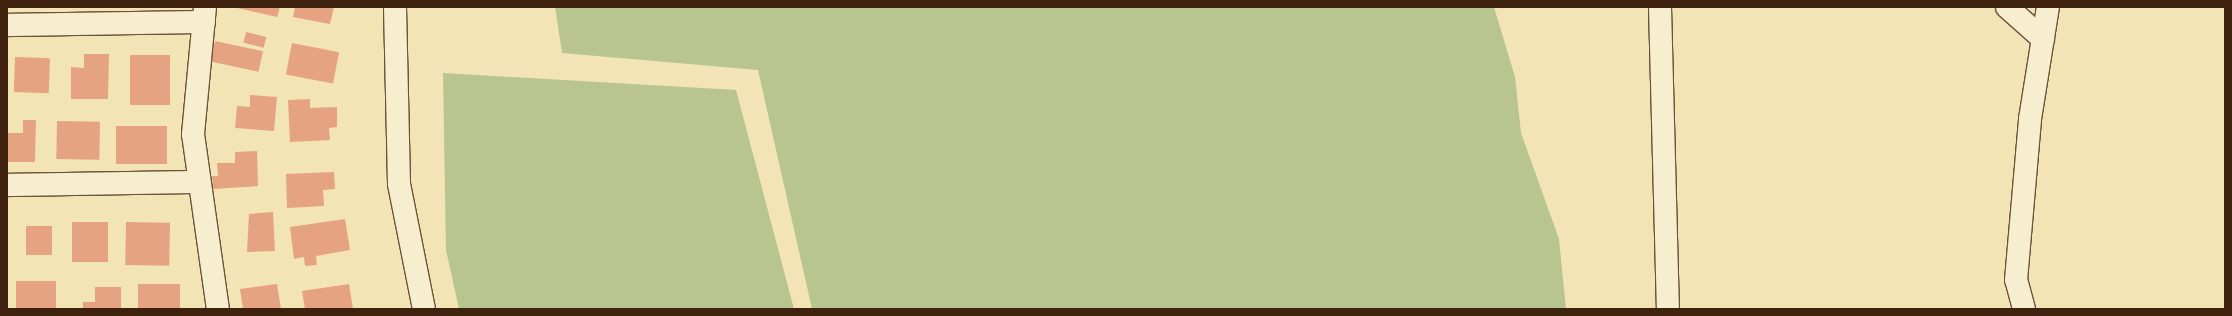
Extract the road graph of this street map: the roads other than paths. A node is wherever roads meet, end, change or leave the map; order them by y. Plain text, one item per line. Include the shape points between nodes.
1 (395, 7) edge
2 (1660, 7) edge
3 (2007, 7) edge
4 (2048, 7) edge
5 (205, 15) edge
6 (7, 25) edge
7 (2043, 39) junction
8 (198, 182) junction
9 (7, 185) edge
10 (218, 309) edge
11 (424, 309) edge
12 (1668, 309) edge
13 (2024, 309) edge

1 - 11 street via 399,184
2 - 12 street
3 - 7 street
4 - 7 street
5 - 6 street
5 - 8 street via 193,134
7 - 13 street via 2030,119 2016,280
8 - 9 street
8 - 10 street

